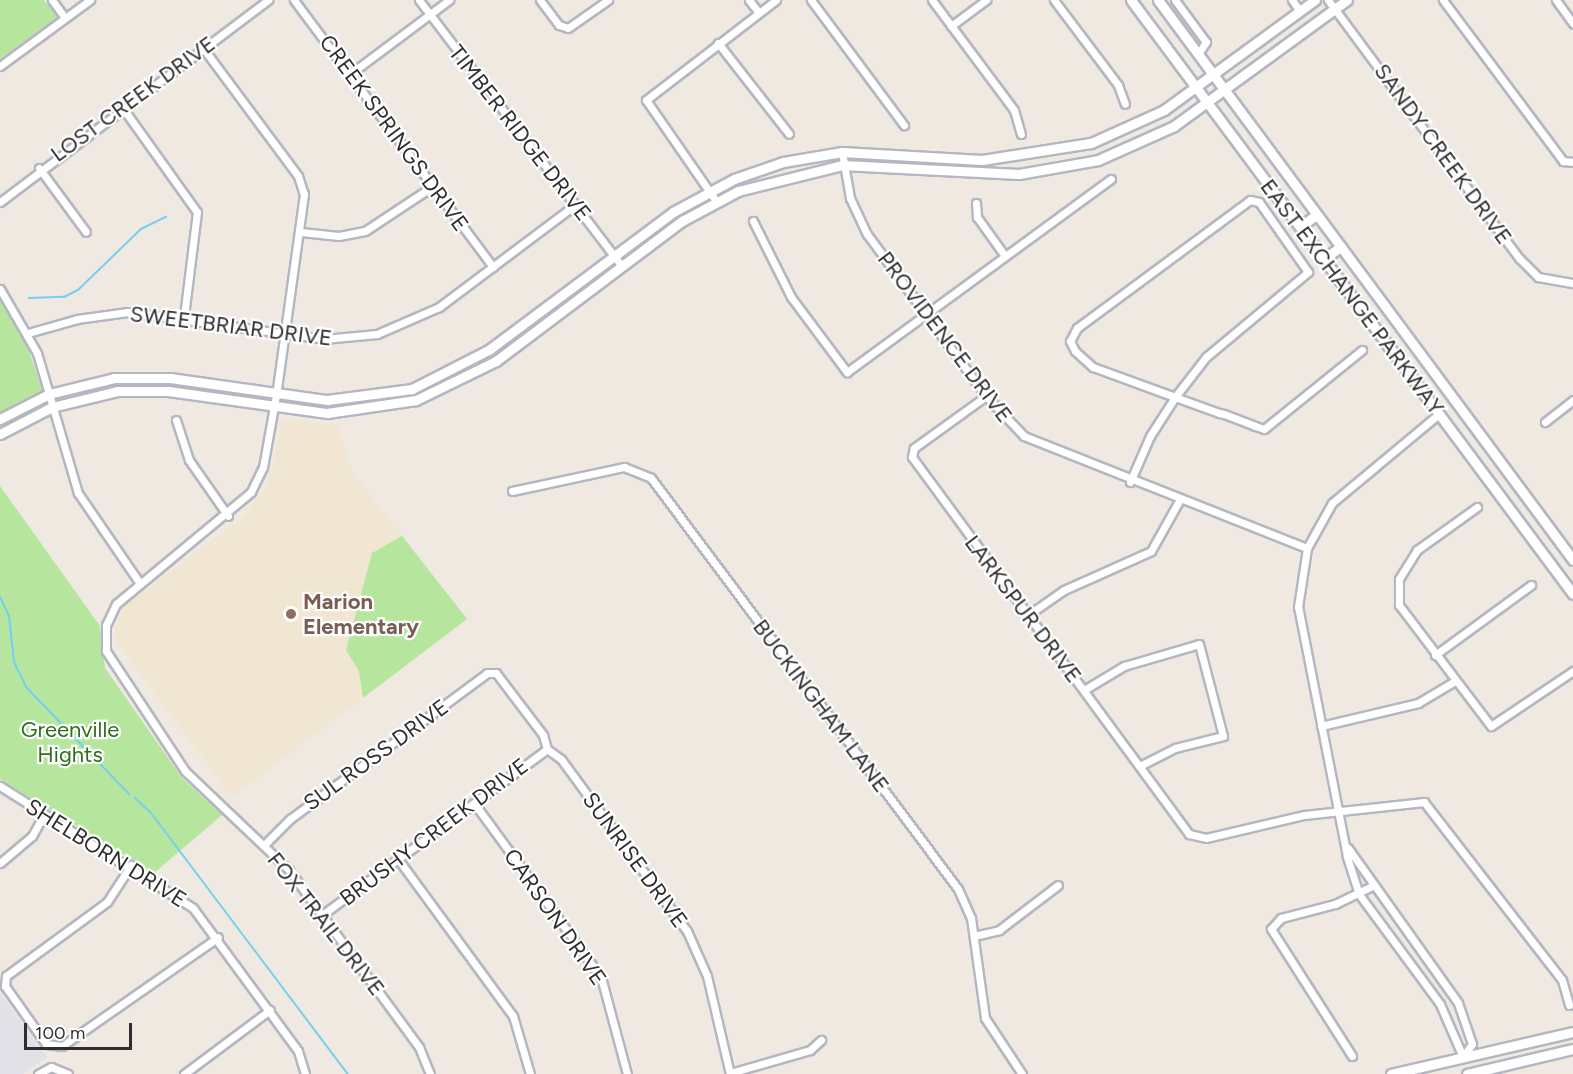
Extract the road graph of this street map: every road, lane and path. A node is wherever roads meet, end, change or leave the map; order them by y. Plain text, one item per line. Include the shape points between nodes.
1 (52, 0) edge
2 (90, 0) edge
3 (268, 0) edge
4 (294, 0) edge
5 (418, 0) edge
6 (449, 0) edge
7 (540, 0) edge
8 (608, 0) edge
9 (749, 0) edge
10 (776, 0) edge
11 (811, 0) edge
12 (932, 0) edge
13 (986, 0) edge
14 (1054, 0) edge
15 (1131, 0) edge
16 (1158, 0) edge
17 (1175, 0) edge
18 (1292, 0) edge
19 (1315, 0) edge
20 (1328, 0) edge
21 (1347, 0) edge
22 (1443, 0) edge
23 (1556, 0) edge
24 (1335, 9) junction
25 (1300, 11) junction
26 (759, 13) junction
27 (429, 15) junction
28 (65, 18) junction
29 (1573, 22) edge
30 (951, 26) junction
31 (718, 43) junction
32 (203, 48) junction
33 (1198, 54) junction
34 (0, 66) edge
35 (350, 74) junction
36 (1214, 76) junction
37 (1196, 88) junction
38 (1225, 90) junction
39 (1208, 103) junction
40 (1125, 104) dead end
41 (122, 107) junction
42 (904, 125) dead end
43 (789, 134) dead end
44 (1021, 134) dead end
45 (842, 152) junction
46 (1573, 162) edge
47 (842, 165) junction
48 (39, 168) junction
49 (1111, 179) dead end
50 (433, 186) junction
51 (709, 190) junction
52 (716, 201) junction
53 (0, 202) edge
54 (976, 202) dead end
55 (576, 204) junction
56 (1317, 214) junction
57 (753, 221) dead end
58 (1300, 227) junction
59 (86, 232) dead end
60 (302, 232) junction
61 (1341, 246) junction
62 (614, 255) junction
63 (1005, 256) junction
64 (1324, 259) junction
65 (622, 266) junction
66 (492, 267) junction
67 (1573, 283) edge
68 (0, 289) edge
69 (925, 314) junction
70 (184, 317) junction
71 (28, 333) junction
72 (285, 333) junction
73 (1362, 350) dead end
74 (50, 394) junction
75 (276, 394) junction
76 (986, 396) junction
77 (1175, 397) junction
78 (1573, 400) edge
79 (1456, 402) junction
80 (52, 407) junction
81 (274, 407) junction
82 (1439, 414) junction
83 (0, 419) edge
84 (176, 420) dead end
85 (1545, 422) dead end
86 (0, 434) edge
87 (1130, 482) junction
88 (512, 490) dead end
89 (1179, 501) junction
90 (1477, 507) dead end
91 (228, 516) junction
92 (1307, 548) junction
93 (1573, 560) edge
94 (140, 582) junction
95 (1530, 585) dead end
96 (1573, 594) edge
97 (1028, 615) junction
98 (1435, 655) junction
99 (1573, 671) edge
100 (493, 672) joint
101 (1455, 681) junction
102 (1084, 690) junction
103 (1321, 726) junction
104 (547, 749) junction
105 (1140, 766) junction
106 (0, 786) edge
107 (474, 802) junction
108 (1340, 812) junction
109 (44, 814) junction
110 (264, 845) junction
111 (1348, 848) junction
112 (398, 859) junction
113 (0, 863) edge
114 (131, 865) junction
115 (1059, 885) dead end
116 (1372, 886) junction
117 (1359, 894) junction
118 (322, 915) junction
119 (974, 936) junction
120 (218, 937) junction
121 (1569, 1005) dead end
122 (270, 1010) junction
123 (1573, 1032) edge
124 (821, 1040) dead end
125 (1573, 1050) edge
126 (1352, 1056) dead end
127 (1463, 1057) junction
128 (38, 1074) edge
129 (68, 1074) edge
130 (184, 1074) edge
131 (305, 1074) edge
132 (430, 1074) edge
133 (530, 1074) edge
134 (627, 1074) edge
135 (730, 1074) edge
136 (1022, 1074) edge
137 (1391, 1074) edge
138 (1467, 1074) edge

1 - 28 street
2 - 28 street
3 - 32 street, LOST CREEK DRIVE
4 - 35 street, CREEK SPRINGS DRIVE
5 - 27 street, TIMBER RIDGE DRIVE
6 - 27 street
7 - 8 street via 564,27
9 - 26 street
10 - 26 street
11 - 42 street
12 - 30 street
13 - 30 street
14 - 40 street via 1118,85
15 - 37 main road, EAST EXCHANGE PARKWAY
16 - 33 main road, EAST EXCHANGE PARKWAY
17 - 33 street via 1206,42
18 - 25 street
19 - 25 main road
20 - 24 street, SANDY CREEK DRIVE
21 - 24 main road
22 - 46 street via 1563,161
23 - 29 street
24 - 38 main road
24 - 67 street, SANDY CREEK DRIVE via 1519,258 1538,277
25 - 36 main road
26 - 31 street
27 - 35 street
27 - 55 street, TIMBER RIDGE DRIVE via 523,143
28 - 34 street
30 - 44 street via 1014,110
31 - 43 street
31 - 51 street via 646,100
32 - 41 street, LOST CREEK DRIVE
32 - 60 street, FOX TRAIL DRIVE via 297,176 304,194
33 - 36 main road, EAST EXCHANGE PARKWAY
35 - 50 street, CREEK SPRINGS DRIVE
36 - 37 main road
36 - 38 main road, EAST EXCHANGE PARKWAY
37 - 39 main road, EAST EXCHANGE PARKWAY
37 - 45 main road via 1129,129 1055,153 982,160
38 - 39 main road
38 - 56 main road, EAST EXCHANGE PARKWAY
39 - 47 main road via 1137,146 1061,170 982,175
39 - 58 main road, EAST EXCHANGE PARKWAY
41 - 48 street, LOST CREEK DRIVE
41 - 70 street via 197,212
45 - 47 street, PROVIDENCE DRIVE
45 - 51 main road via 783,162
47 - 52 main road via 786,175
47 - 69 street, PROVIDENCE DRIVE via 859,220
48 - 53 street, LOST CREEK DRIVE
48 - 59 street
49 - 63 street
50 - 60 street via 365,231 339,236
50 - 66 street, CREEK SPRINGS DRIVE
51 - 52 street
51 - 62 main road
52 - 65 main road
54 - 63 street via 977,217
55 - 62 street, TIMBER RIDGE DRIVE
55 - 66 street, SWEETBRIAR DRIVE
56 - 58 main road
56 - 61 main road, EAST EXCHANGE PARKWAY
57 - 69 street via 786,289 847,372
58 - 64 main road, EAST EXCHANGE PARKWAY
60 - 72 street, FOX TRAIL DRIVE
61 - 64 main road
61 - 79 main road, EAST EXCHANGE PARKWAY
62 - 65 street, TIMBER RIDGE DRIVE
62 - 75 main road via 490,349 439,379 353,400
63 - 69 street
64 - 82 main road, EAST EXCHANGE PARKWAY
65 - 81 main road via 496,361 445,389 354,412
66 - 72 street, SWEETBRIAR DRIVE via 440,307 400,327 350,339
68 - 71 street
69 - 76 street, PROVIDENCE DRIVE
70 - 71 street, SWEETBRIAR DRIVE via 102,315
70 - 72 street, SWEETBRIAR DRIVE
71 - 74 street
72 - 75 street, FOX TRAIL DRIVE
73 - 77 street via 1264,429
74 - 75 main road via 84,383 141,377
74 - 80 street
74 - 83 main road
75 - 81 street, FOX TRAIL DRIVE
76 - 87 street, PROVIDENCE DRIVE via 1024,436
76 - 97 street, LARKSPUR DRIVE via 911,451 912,458
77 - 77 street via 1206,357 1309,270 1255,200 1101,309 1077,328 1070,341 1093,367
77 - 87 street
78 - 85 street
79 - 82 main road
79 - 93 main road, EAST EXCHANGE PARKWAY
80 - 81 main road via 141,390
80 - 86 main road
80 - 94 street via 78,493
81 - 91 street, FOX TRAIL DRIVE via 258,480
82 - 92 street via 1344,490
82 - 96 main road, EAST EXCHANGE PARKWAY
84 - 91 street via 189,460
87 - 89 street, PROVIDENCE DRIVE
88 - 119 street, BUCKINGHAM LANE via 624,467 651,478 946,872 969,910
89 - 92 street, PROVIDENCE DRIVE
89 - 97 street via 1151,551 1074,585
90 - 98 street via 1417,550 1399,579 1396,600
91 - 94 street, FOX TRAIL DRIVE
92 - 103 street via 1298,587 1299,627
94 - 110 street, FOX TRAIL DRIVE via 116,604 106,625 111,667 185,771
95 - 98 street
97 - 102 street, LARKSPUR DRIVE
98 - 101 street
99 - 101 street via 1493,727
100 - 104 street, SUNRISE DRIVE via 543,735
100 - 110 street, SUL ROSS DRIVE via 290,819
101 - 103 street via 1418,703
102 - 105 street, LARKSPUR DRIVE
102 - 105 street via 1124,666 1199,644 1222,736 1175,748
103 - 108 street
104 - 107 street, BRUSHY CREEK DRIVE
104 - 135 street, SUNRISE DRIVE via 561,759 687,931 707,976
105 - 108 street, LARKSPUR DRIVE via 1196,837
106 - 109 street, SHELBORN DRIVE
107 - 112 street, BRUSHY CREEK DRIVE
107 - 134 street, CARSON DRIVE via 601,977
108 - 111 street
108 - 121 street via 1424,802 1562,980
109 - 113 street via 32,836
109 - 114 street, SHELBORN DRIVE
110 - 118 street, FOX TRAIL DRIVE
111 - 116 street
111 - 117 street
112 - 118 street, BRUSHY CREEK DRIVE
112 - 133 street via 513,1016
114 - 120 street, SHELBORN DRIVE via 181,897
114 - 120 street via 106,902 4,979 46,1044 55,1048
115 - 119 street via 999,930
116 - 117 street
116 - 127 street via 1458,1003 1472,1044
117 - 126 street via 1281,918 1271,929
117 - 127 street via 1440,1004
118 - 132 street, FOX TRAIL DRIVE via 419,1047
119 - 136 street, BUCKINGHAM LANE via 984,1018
120 - 122 street, SHELBORN DRIVE
122 - 130 street
122 - 131 street, SHELBORN DRIVE via 298,1052
123 - 127 main road
124 - 135 street via 810,1050
125 - 138 main road
127 - 137 main road
127 - 138 main road
128 - 129 street via 51,1067

